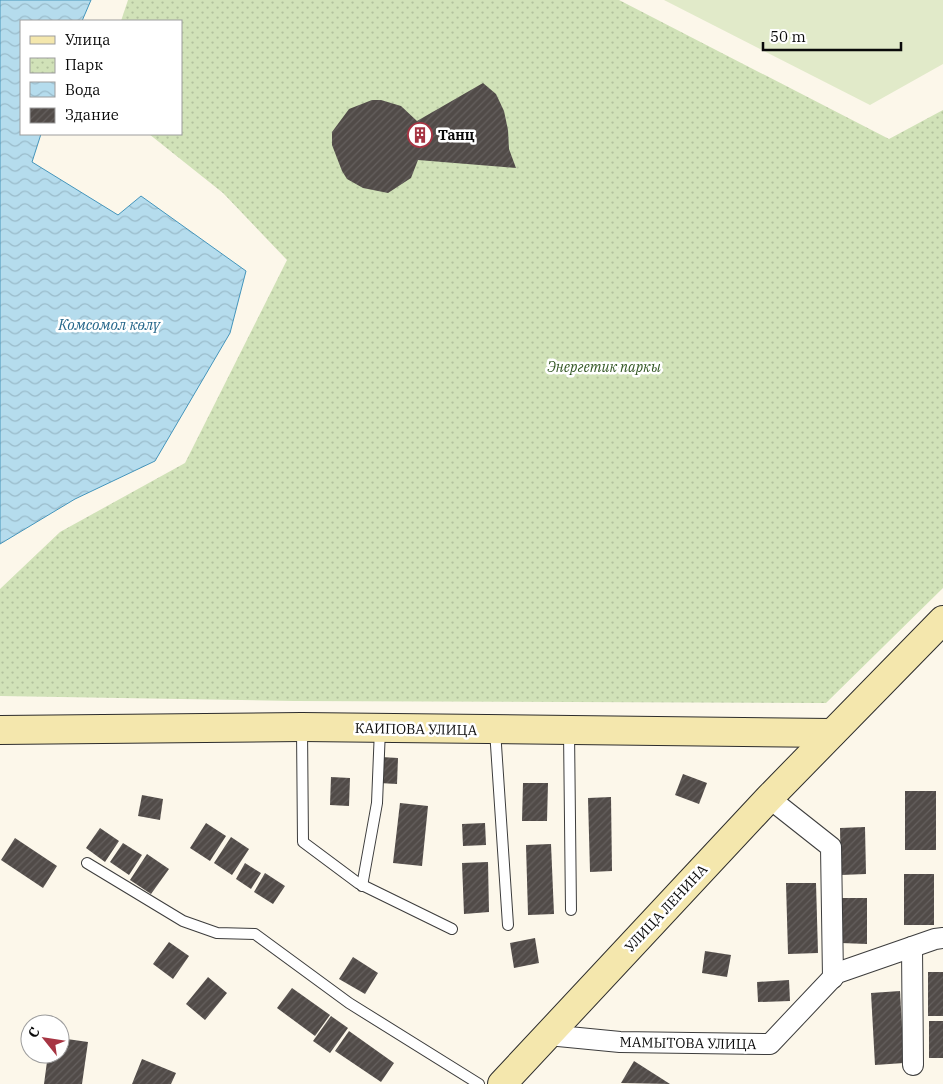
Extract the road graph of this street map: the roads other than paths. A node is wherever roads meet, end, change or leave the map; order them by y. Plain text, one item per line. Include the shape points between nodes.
1 (943, 620) edge
2 (302, 727) junction
3 (380, 729) junction
4 (0, 730) edge
5 (495, 730) junction
6 (569, 731) junction
7 (832, 733) junction
8 (769, 798) junction
9 (87, 862) dead end
10 (362, 886) junction
11 (572, 910) dead end
12 (508, 925) dead end
13 (452, 929) dead end
14 (943, 938) edge
15 (912, 947) junction
16 (832, 978) junction
17 (548, 1034) junction
18 (913, 1065) dead end
19 (479, 1084) edge
20 (502, 1084) edge

1 - 7 main road, УЛИЦА ЛЕНИНА
2 - 3 main road, КАИПОВА УЛИЦА
2 - 4 main road, КАИПОВА УЛИЦА
2 - 10 lane via 303,842
3 - 5 main road, КАИПОВА УЛИЦА
3 - 10 lane via 377,803
5 - 6 main road, КАИПОВА УЛИЦА
5 - 12 lane
6 - 7 main road, КАИПОВА УЛИЦА
6 - 11 lane
7 - 8 main road, УЛИЦА ЛЕНИНА
8 - 16 street via 832,847
8 - 17 main road, УЛИЦА ЛЕНИНА
9 - 19 lane via 183,921 216,933 255,934 349,1003
10 - 13 lane
14 - 15 street, МАМЫТОВА УЛИЦА
15 - 16 street, МАМЫТОВА УЛИЦА via 837,973
15 - 18 street
16 - 17 street, МАМЫТОВА УЛИЦА via 770,1044 620,1042
17 - 20 main road, УЛИЦА ЛЕНИНА

